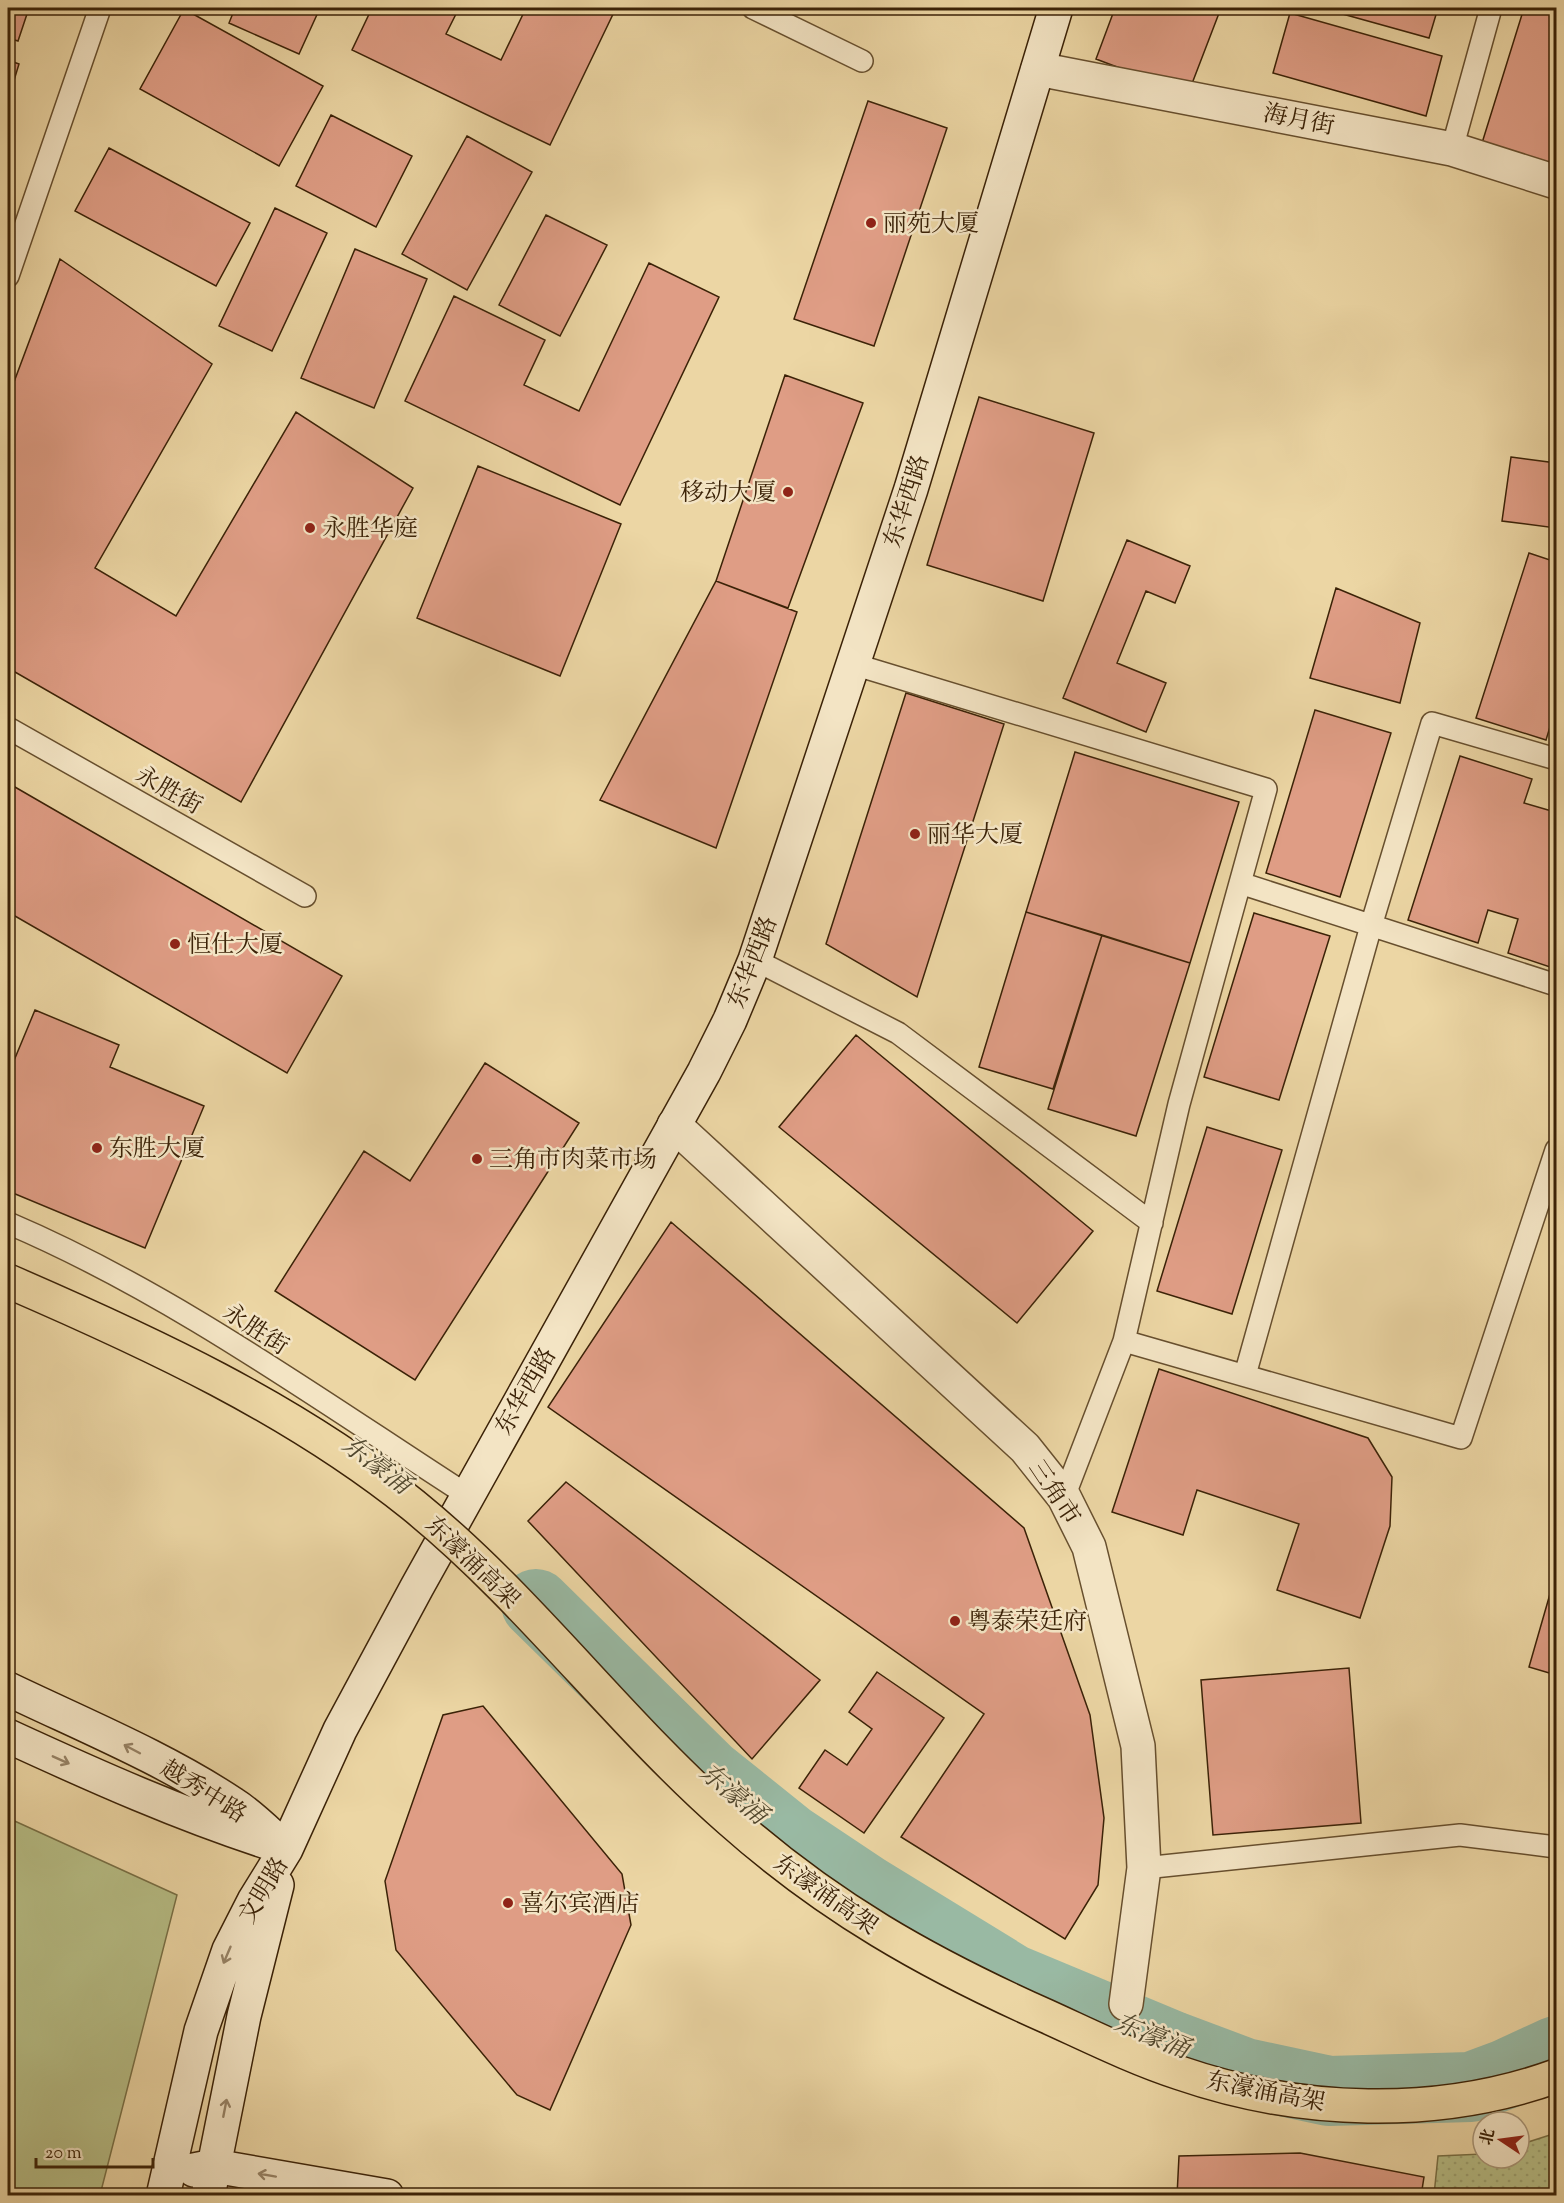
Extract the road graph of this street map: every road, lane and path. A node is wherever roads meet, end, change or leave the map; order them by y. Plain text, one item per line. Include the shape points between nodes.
1 (100, 8) edge
2 (753, 8) edge
3 (1056, 8) edge
4 (1491, 8) edge
5 (862, 61) dead end
6 (1038, 69) junction
7 (1452, 149) junction
8 (1557, 182) edge
9 (8, 276) edge
10 (853, 664) junction
11 (8, 728) edge
12 (1557, 759) edge
13 (1240, 884) junction
14 (305, 896) dead end
15 (1371, 926) junction
16 (755, 960) junction
17 (1557, 985) edge
18 (674, 1125) junction
19 (1557, 1150) edge
20 (1152, 1223) junction
21 (8, 1224) edge
22 (8, 1279) edge
23 (1124, 1341) junction
24 (1245, 1376) junction
25 (467, 1495) junction
26 (1064, 1497) junction
27 (8, 1689) edge
28 (8, 1737) edge
29 (1557, 1847) edge
30 (286, 1849) junction
31 (1144, 1868) junction
32 (1126, 2004) dead end
33 (1557, 2074) edge
34 (211, 2181) edge
35 (165, 2186) edge
36 (194, 2196) edge
37 (387, 2196) edge

1 - 9 lane
2 - 5 lane
3 - 6 street, 东华西路
4 - 7 lane
6 - 7 street, 海月街
6 - 10 street, 东华西路 via 911,489
7 - 8 street, 海月街
10 - 13 lane via 1266,789
10 - 16 street, 东华西路
11 - 14 lane, 永胜街
12 - 15 lane via 1432,723
13 - 15 lane
13 - 20 lane via 1179,1104
15 - 17 lane
15 - 24 lane
16 - 18 street, 东华西路 via 730,1020
16 - 20 lane via 898,1033
18 - 25 street, 东华西路
18 - 26 street, 三角市 via 1025,1448
19 - 24 lane via 1461,1438
20 - 23 lane
21 - 25 lane, 永胜街 via 60,1246 180,1311
22 - 33 highway, 东濠涌高架, bridge via 241,1391 365,1469 466,1551 638,1730 778,1862 836,1905 958,1976 1160,2066 1222,2086 1291,2100 1386,2106 1431,2103 1496,2094
23 - 24 lane
23 - 26 lane
25 - 30 street, 东华西路 via 340,1730
26 - 31 street, 三角市 via 1089,1547 1138,1746
30 -> 27 street, 越秀中路 via 235,1805 117,1740
28 -> 30 street, 越秀中路 via 151,1800
29 - 31 lane via 1460,1835
34 -> 30 street, 文明路 via 244,2016
30 -> 35 street, 文明路 via 254,1901 214,1989
31 - 32 street, 三角市
34 - 35 street
37 -> 34 street
35 - 36 street

